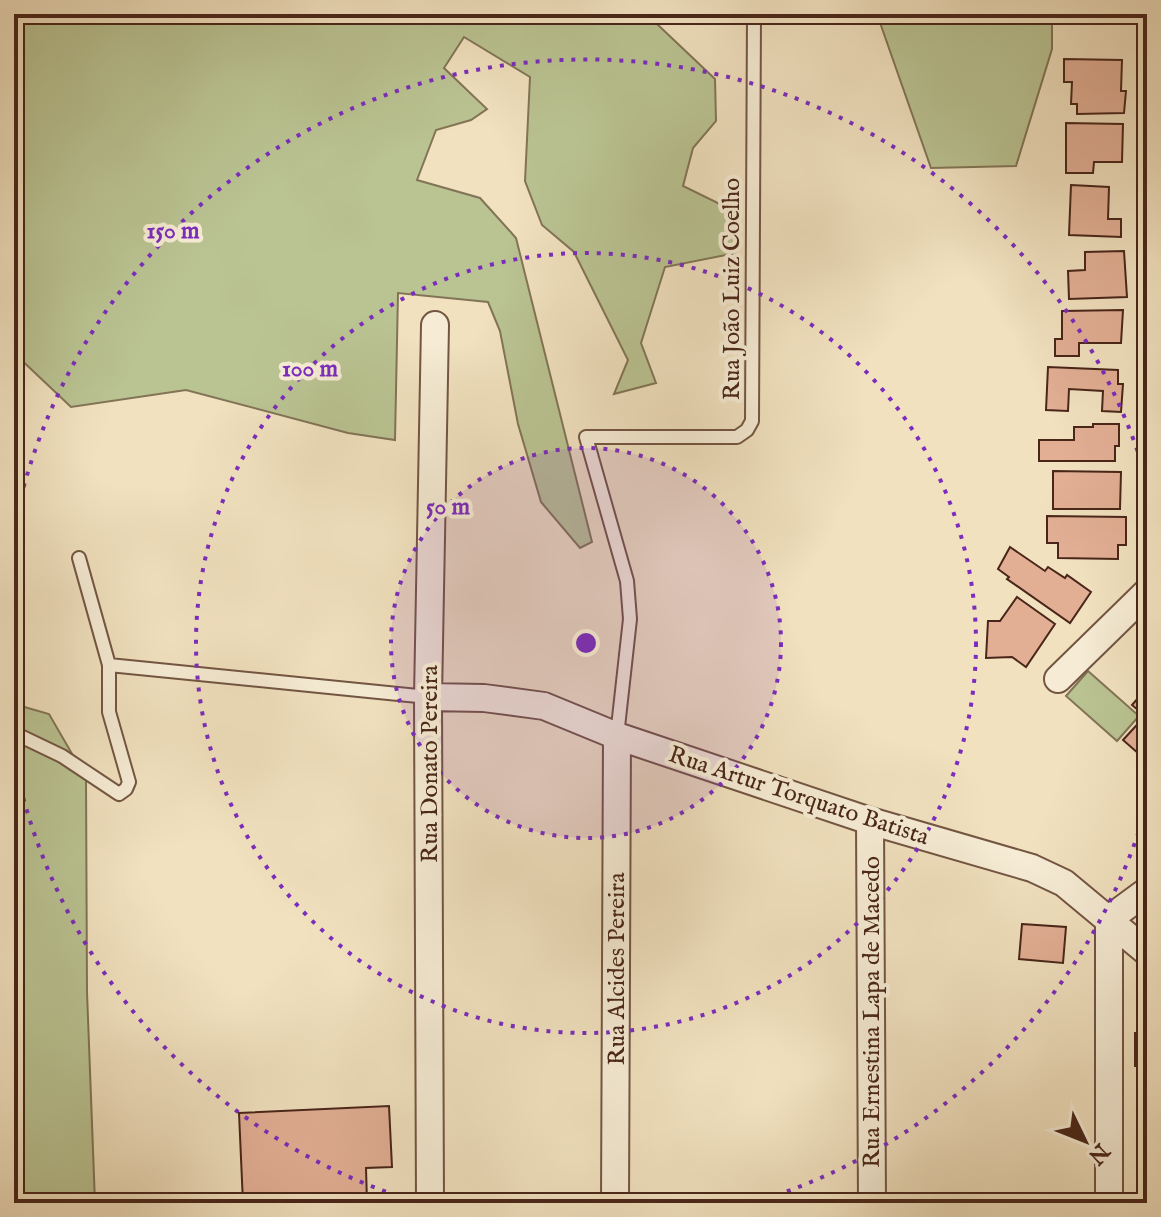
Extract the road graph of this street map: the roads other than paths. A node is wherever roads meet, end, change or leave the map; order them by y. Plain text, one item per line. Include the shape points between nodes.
1 (754, 14) edge
2 (435, 325) dead end
3 (79, 558) dead end
4 (1147, 592) edge
5 (109, 665) junction
6 (1058, 679) dead end
7 (428, 697) junction
8 (14, 733) edge
9 (617, 736) junction
10 (870, 821) junction
11 (1147, 891) edge
12 (1109, 919) junction
13 (1147, 952) edge
14 (430, 1203) edge
15 (615, 1203) edge
16 (872, 1203) edge
17 (1109, 1203) edge

1 - 9 lane, Rua João Luiz Coelho via 752,421 737,437 586,437 627,581 630,619
2 - 7 street, Rua Donato Pereira
3 - 5 lane
4 - 6 street
5 - 7 lane
5 - 8 lane via 109,712 129,782 126,789 119,794 62,756
7 - 9 street, Rua Artur Torquato Batista via 544,706
7 - 14 street, Rua Donato Pereira
9 - 10 street, Rua Artur Torquato Batista
9 - 15 street, Rua Alcides Pereira
10 - 12 street, Rua Artur Torquato Batista via 1032,868 1064,883
10 - 16 street, Rua Ernestina Lapa de Macedo
11 - 12 street
12 - 13 street, Rua Artur Torquato Batista
12 - 17 street

